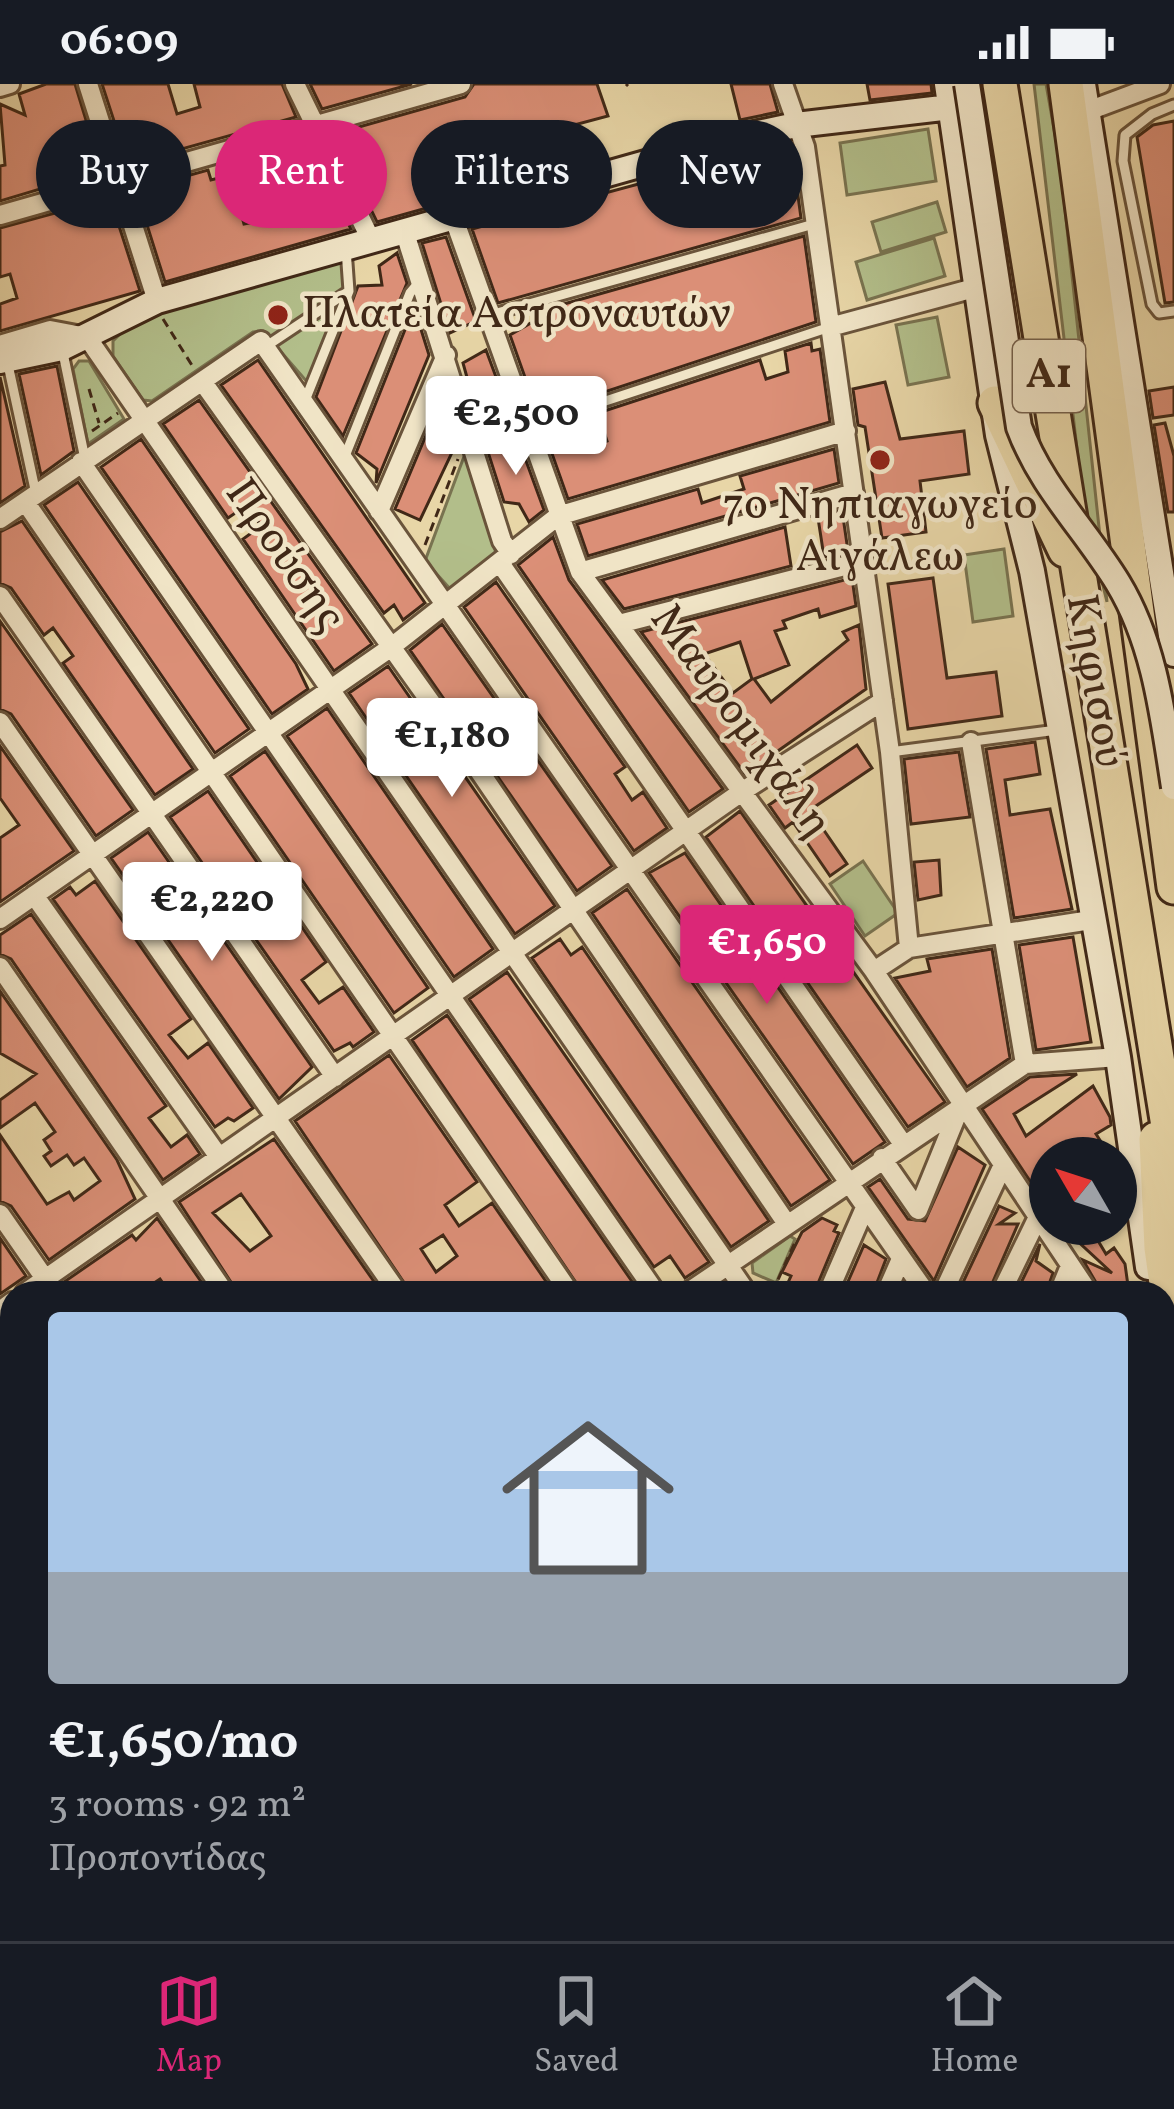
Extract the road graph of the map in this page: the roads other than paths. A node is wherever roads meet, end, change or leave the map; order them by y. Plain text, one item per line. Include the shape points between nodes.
1 (10, 84) edge
2 (88, 84) edge
3 (295, 84) edge
4 (461, 84) edge
5 (783, 84) edge
6 (967, 84) edge
7 (1000, 84) edge
8 (1066, 84) edge
9 (1084, 84) edge
10 (1160, 84) edge
11 (0, 87) edge
12 (949, 95) edge
13 (1174, 105) edge
14 (1088, 111) junction
15 (99, 120) edge
16 (311, 120) edge
17 (328, 120) edge
18 (794, 120) edge
19 (803, 124) edge
20 (803, 140) edge
21 (36, 205) edge
22 (0, 214) edge
23 (1133, 218) junction
24 (1105, 221) junction
25 (817, 224) junction
26 (131, 228) edge
27 (365, 228) edge
28 (411, 228) edge
29 (457, 228) edge
30 (404, 230) junction
31 (370, 239) junction
32 (346, 248) junction
33 (421, 280) junction
34 (978, 287) junction
35 (349, 290) junction
36 (154, 302) junction
37 (1174, 311) edge
38 (490, 315) junction
39 (830, 327) junction
40 (1123, 336) joint
41 (87, 337) junction
42 (263, 344) junction
43 (62, 348) junction
44 (2, 355) edge
45 (446, 355) junction
46 (202, 381) junction
47 (304, 403) junction
48 (994, 404) junction
49 (137, 412) junction
50 (528, 427) junction
51 (847, 431) junction
52 (476, 443) junction
53 (343, 460) junction
54 (83, 461) junction
55 (854, 493) junction
56 (31, 498) junction
57 (379, 511) junction
58 (558, 516) junction
59 (0, 519) edge
60 (1153, 550) edge
61 (506, 558) junction
62 (864, 561) junction
63 (580, 572) junction
64 (0, 596) edge
65 (446, 608) junction
66 (1087, 608) junction
67 (620, 624) junction
68 (390, 648) junction
69 (1174, 654) edge
70 (329, 689) junction
71 (883, 701) junction
72 (0, 722) edge
73 (1060, 730) junction
74 (268, 732) junction
75 (971, 742) junction
76 (890, 752) junction
77 (209, 772) junction
78 (1174, 787) edge
79 (743, 791) junction
80 (152, 813) junction
81 (688, 830) junction
82 (93, 854) junction
83 (630, 871) junction
84 (1174, 887) edge
85 (34, 895) junction
86 (573, 910) junction
87 (0, 919) edge
88 (1091, 920) junction
89 (1001, 935) junction
90 (909, 948) junction
91 (512, 955) junction
92 (0, 967) edge
93 (874, 971) junction
94 (451, 996) junction
95 (1152, 1029) junction
96 (393, 1036) junction
97 (1118, 1057) junction
98 (1025, 1064) junction
99 (335, 1077) junction
100 (961, 1105) junction
101 (277, 1118) junction
102 (1123, 1137) edge
103 (903, 1144) junction
104 (219, 1157) junction
105 (882, 1158) junction
106 (1174, 1163) edge
107 (1003, 1165) junction
108 (846, 1184) junction
109 (159, 1200) junction
110 (1029, 1204) edge
111 (864, 1210) junction
112 (0, 1214) edge
113 (793, 1220) junction
114 (1137, 1221) edge
115 (1029, 1227) edge
116 (1056, 1245) edge
117 (901, 1259) junction
118 (727, 1265) junction
119 (1070, 1266) junction
120 (47, 1281) edge
121 (56, 1281) edge
122 (216, 1281) edge
123 (390, 1281) edge
124 (562, 1281) edge
125 (648, 1281) edge
126 (704, 1281) edge
127 (738, 1281) edge
128 (834, 1281) edge
129 (891, 1281) edge
130 (917, 1281) edge
131 (950, 1281) edge
132 (1006, 1281) edge
133 (1064, 1281) edge
134 (1081, 1281) edge
135 (1149, 1281) edge
136 (1166, 1281) edge

1 - 11 street
2 - 15 street
3 - 16 street
4 - 17 street
5 - 18 street
6 - 78 main road, bridge via 1018,427 1042,479 1139,623
7 - 66 highway, Α1
8 - 60 highway, Α1
9 - 14 main road
10 - 14 street
12 - 19 main road
12 - 34 main road, Κηφισού
13 - 23 lane via 1125,135
14 - 24 main road
20 - 25 street
21 - 22 street
23 - 24 lane
23 - 37 lane via 1152,304 1159,313
24 - 40 main road
25 - 38 lane
25 - 39 street
26 - 36 street
27 - 31 street
28 - 30 main road
29 - 38 street, Μαυρομιχάλη
30 - 31 main road
30 - 33 street
31 - 32 main road
32 - 35 lane
32 - 36 main road
33 - 45 street
33 - 53 lane
34 - 39 street
34 - 48 main road, Κηφισού
35 - 42 lane
35 - 47 lane
36 - 41 main road
38 - 50 street, Μαυρομιχάλη
39 - 50 lane
39 - 51 street
40 - 60 highway
41 - 43 main road
41 - 44 street via 50,330
41 - 49 street, Προύσης
42 - 46 street
42 - 47 street
43 - 44 main road
43 - 54 lane
44 - 56 lane
45 - 52 street
45 - 57 street
46 - 49 street
46 - 68 street
47 - 53 street
48 - 66 highway
48 - 73 main road, Κηφισού
49 - 54 street
49 - 70 street, Προύσης
50 - 52 lane
50 - 58 street, Μαυρομιχάλη
51 - 55 street
51 - 58 street
52 - 61 street
53 - 57 street
54 - 56 street
54 - 74 street
55 - 62 street
55 - 63 street
56 - 59 street
56 - 77 street
57 - 65 street
58 - 61 street
58 - 63 street, Μαυρομιχάλη
60 - 69 main road, Κηφισού
60 - 84 highway, Α1
61 - 65 street
61 - 81 street
62 - 67 street
62 - 71 street
63 - 67 street, Μαυρομιχάλη
64 - 80 street
65 - 68 street
65 - 83 street
66 - 95 highway, Α1
67 - 79 street, Μαυρομιχάλη
68 - 70 street
68 - 86 street
70 - 74 street
70 - 91 street, Προύσης
71 - 76 street
71 - 79 street
72 - 82 street
73 - 75 lane
73 - 88 main road, Κηφισού
74 - 77 street
74 - 94 street
75 - 76 lane
75 - 89 street
76 - 90 street
77 - 80 street
77 - 96 street
79 - 81 street
79 - 93 street, Μαυρομιχάλη
80 - 82 street
80 - 99 street
81 - 83 street
81 - 103 street
82 - 85 street
82 - 101 street
83 - 86 street
83 - 108 street
85 - 87 street
85 - 104 street
86 - 91 street
86 - 113 street
88 - 89 street
88 - 97 main road, Κηφισού
89 - 90 street
89 - 98 street
90 - 93 street
91 - 94 street
91 - 118 street, Προύσης
92 - 109 street
93 - 100 street, Μαυρομιχάλη
94 - 96 street
94 - 125 street
95 - 106 highway, Α1
95 - 136 highway
96 - 99 street
96 - 124 street
97 - 98 street
97 - 102 main road, Κηφισού
98 - 100 street
99 - 101 street
100 - 103 street
100 - 105 street via 918,1210
100 - 107 street, Μαυρομιχάλη
101 - 104 street
101 - 123 street
103 - 105 street
104 - 109 street
105 - 108 street
107 - 110 street, Μαυρομιχάλη
107 - 131 street
108 - 111 street
108 - 113 street
109 - 121 street
109 - 122 street
111 - 117 street
111 - 128 street
112 - 120 street
113 - 118 street
114 - 135 main road, Κηφισού
115 - 132 street
116 - 119 street, Μαυρομιχάλη
117 - 129 street
117 - 130 street
118 - 126 street
118 - 127 street, Προύσης
119 - 133 street
119 - 134 street, Μαυρομιχάλη

